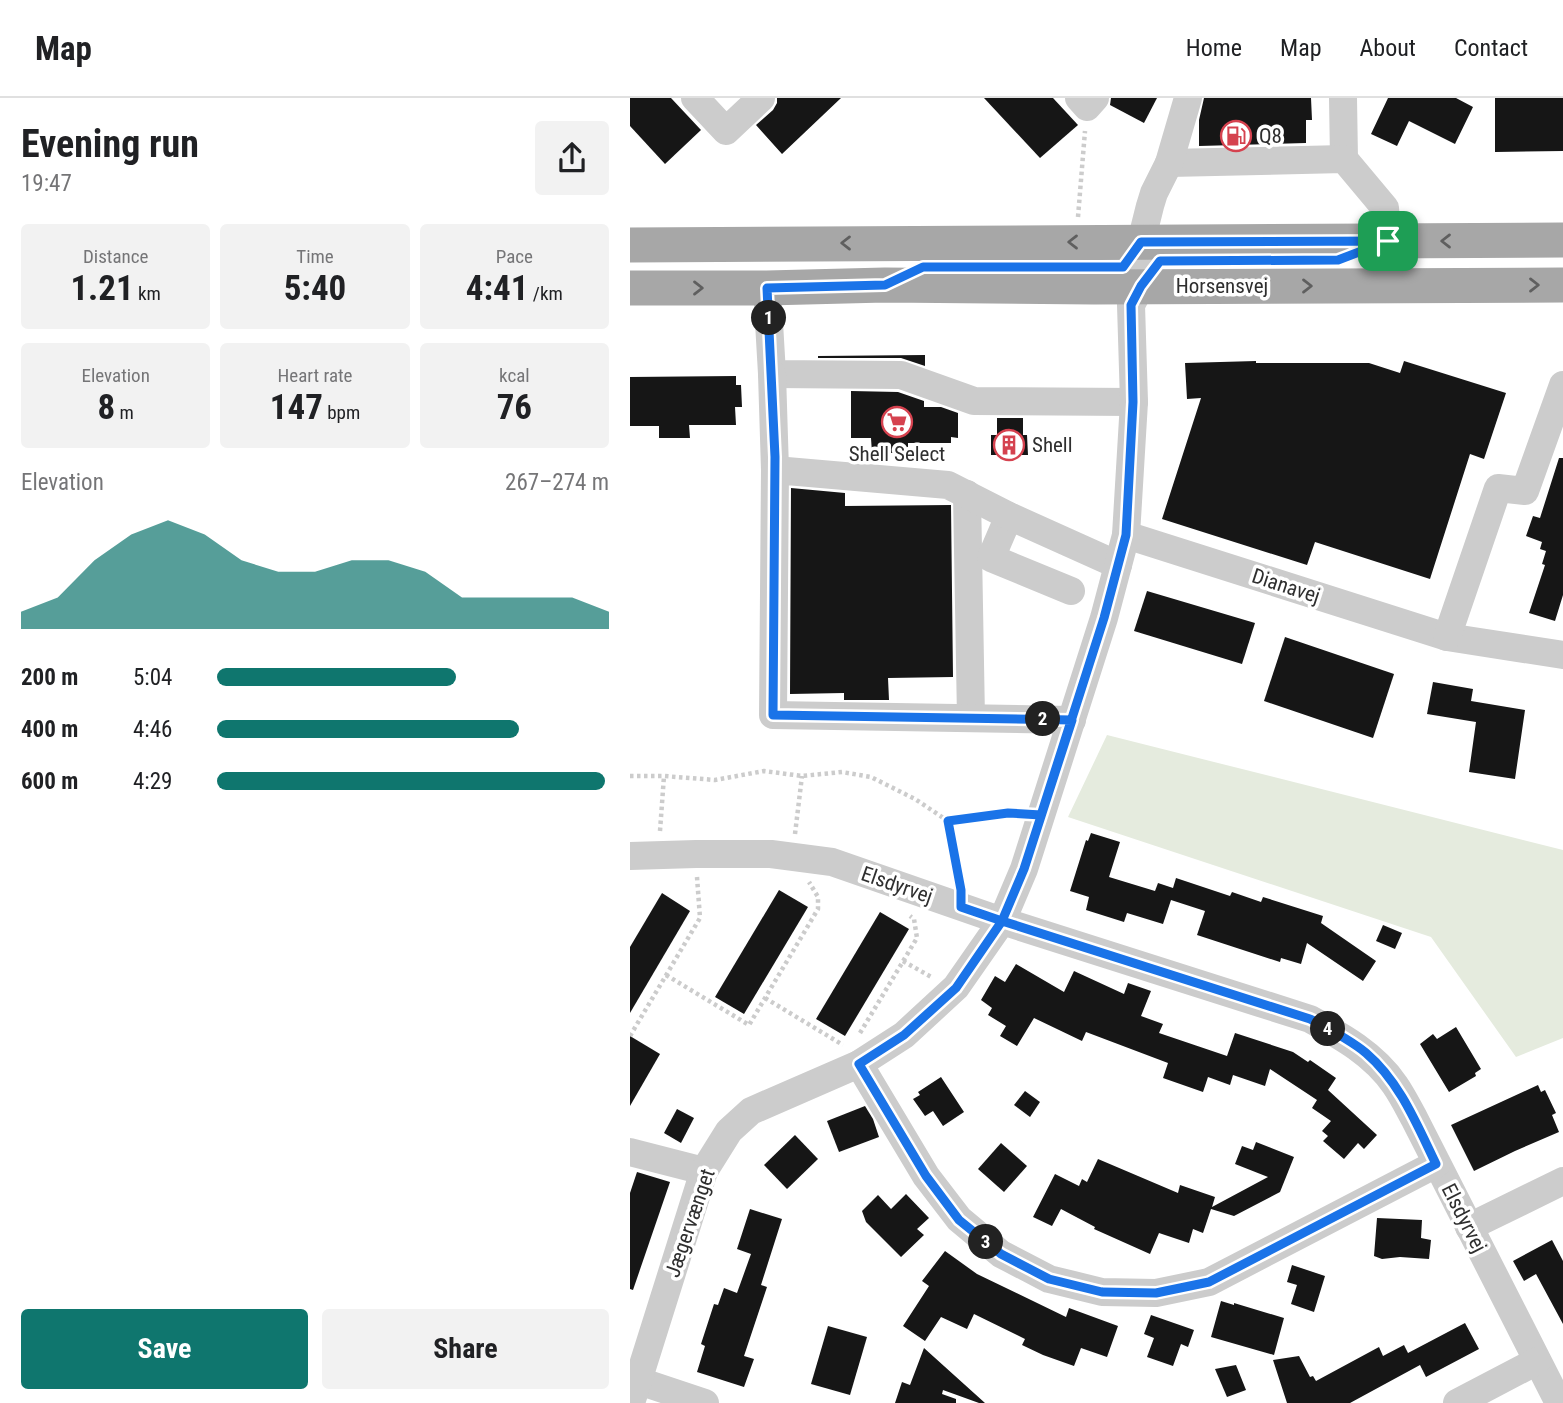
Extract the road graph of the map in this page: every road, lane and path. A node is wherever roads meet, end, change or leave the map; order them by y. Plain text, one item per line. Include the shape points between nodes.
1 (695, 98) edge
2 (761, 98) edge
3 (1188, 98) edge
4 (1343, 98) edge
5 (1087, 101) edge
6 (1344, 159) junction
7 (1169, 163) junction
8 (1563, 240) edge
9 (1388, 241) junction
10 (1079, 242) junction
11 (1141, 242) junction
12 (630, 244) edge
13 (885, 285) junction
14 (1563, 285) edge
15 (1141, 286) junction
16 (630, 288) edge
17 (767, 288) junction
18 (772, 374) junction
19 (1563, 385) edge
20 (1133, 402) junction
21 (775, 470) junction
22 (967, 494) junction
23 (1009, 516) junction
24 (1126, 535) junction
25 (1118, 565) junction
26 (1071, 591) dead end
27 (1447, 636) junction
28 (1563, 655) edge
29 (971, 718) junction
30 (1072, 720) junction
31 (630, 776) edge
32 (664, 776) junction
33 (802, 776) junction
34 (1041, 815) junction
35 (948, 821) junction
36 (696, 854) junction
37 (658, 855) junction
38 (630, 856) edge
39 (798, 858) junction
40 (911, 889) junction
41 (961, 907) junction
42 (1002, 921) junction
43 (903, 961) junction
44 (666, 975) junction
45 (953, 990) junction
46 (765, 998) junction
47 (632, 1026) edge
48 (630, 1035) edge
49 (855, 1057) junction
50 (630, 1152) edge
51 (1436, 1164) junction
52 (704, 1171) junction
53 (1563, 1181) edge
54 (1469, 1227) junction
55 (1537, 1361) junction
56 (635, 1392) edge
57 (705, 1403) edge
58 (1457, 1403) edge
59 (1559, 1403) edge

1 - 2 street via 726,131
3 - 7 street, Jægervænget
4 - 6 street
5 - 10 path
6 - 7 street
6 - 9 street via 1385,208
7 - 11 street, Jægervænget via 1154,193
8 -> 9 main road, Horsensvej
9 - 11 main road, Horsensvej
9 - 15 main road via 1338,260 1160,261
10 - 11 main road, Horsensvej
10 -> 12 main road, Horsensvej
11 - 13 main road via 1123,267 923,267
11 - 15 street, Jægervænget
13 - 15 main road, Horsensvej
13 - 17 main road, Horsensvej
15 -> 14 main road, Horsensvej
15 - 20 street, Jægervænget via 1131,305
16 -> 17 main road, Horsensvej
17 - 18 street
18 - 20 street via 901,375 974,401
18 - 21 street
19 - 27 street via 1525,491 1498,488
20 - 24 street, Jægervænget
21 - 22 street via 948,485
21 - 29 street via 773,715
22 - 23 street
22 - 29 street
23 - 25 street
23 - 26 street via 991,558
24 - 25 street, Jægervænget
24 - 27 street, Dianavej
25 - 30 street, Jægervænget
27 - 28 street, Dianavej
29 - 30 street
30 - 34 street, Jægervænget
31 - 32 path
32 - 33 path via 715,780 764,771
32 - 37 path
33 - 35 path via 842,772 870,777
33 - 39 path
34 - 35 path via 1008,813
34 - 42 street, Jægervænget
35 - 41 path
36 - 37 street, Elsdyrvej
36 - 39 street, Elsdyrvej
36 - 44 path via 700,918
37 - 38 street, Elsdyrvej
39 - 40 street, Elsdyrvej via 832,862
39 - 46 path via 818,898 818,909
40 - 41 street, Elsdyrvej
40 - 43 path via 903,911 914,919 917,938
41 - 42 street, Elsdyrvej
42 - 45 street, Jægervænget
42 - 51 street, Elsdyrvej via 1310,1019 1340,1035 1394,1083
43 - 45 path
43 - 49 path
44 - 46 path via 749,1025
44 - 47 path
45 - 49 street, Jægervænget via 904,1035
46 - 49 path
47 - 48 path
49 - 51 street via 926,1176 959,1220 1001,1254 1049,1279 1102,1292 1156,1293 1209,1282
49 - 52 street, Jægervænget via 751,1111 729,1131
50 - 52 street
51 - 54 street, Elsdyrvej
52 - 56 street, Jægervænget
53 - 54 street
54 - 55 street, Elsdyrvej
55 - 58 street
55 - 59 street, Elsdyrvej
56 - 57 street

